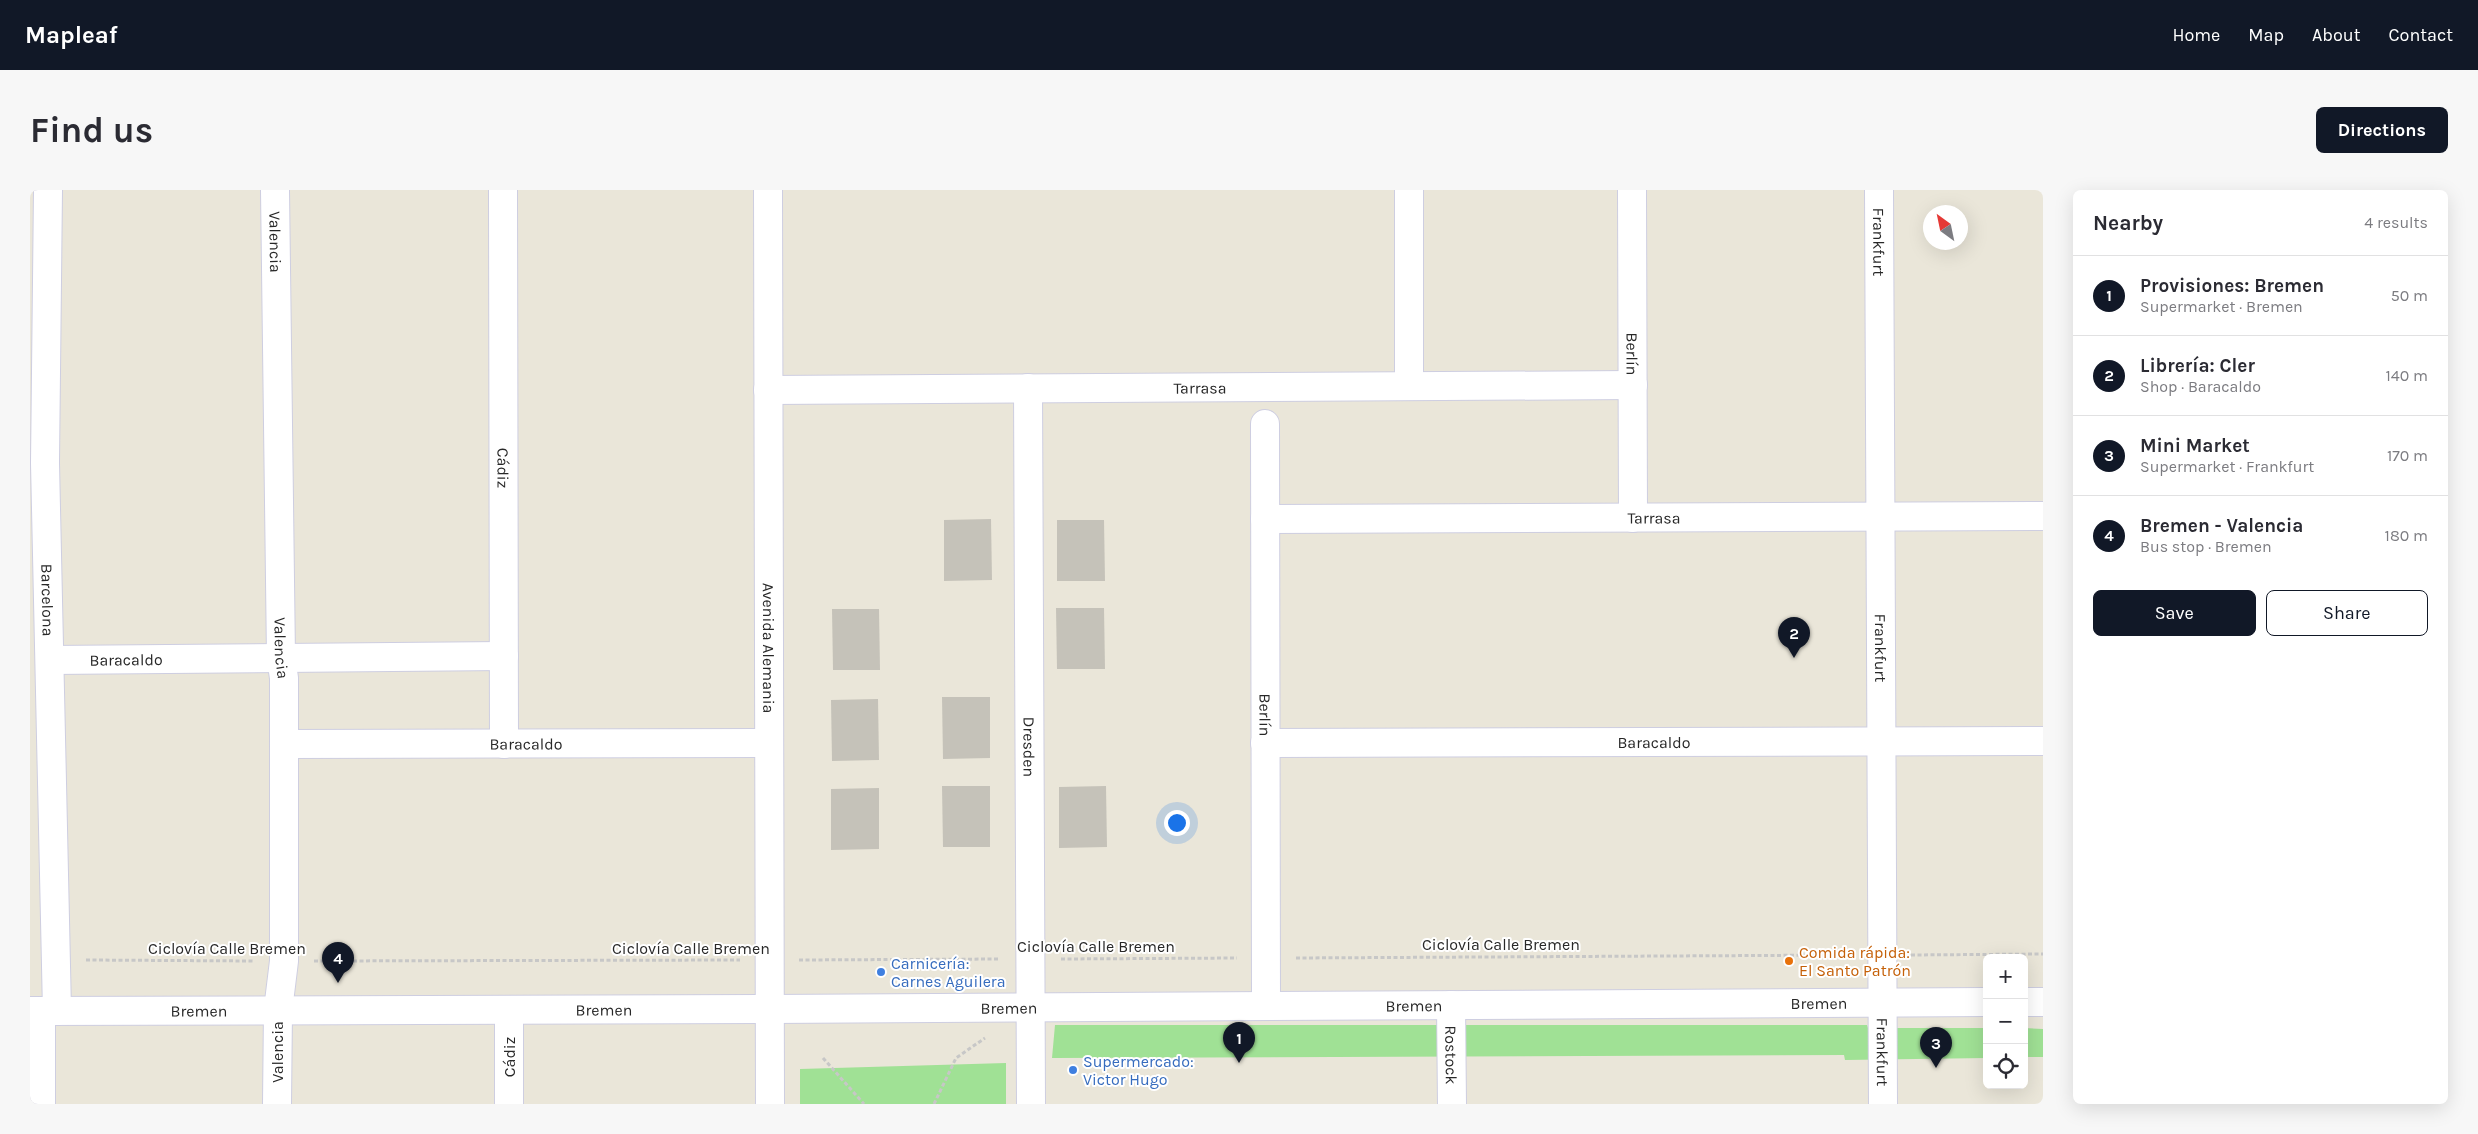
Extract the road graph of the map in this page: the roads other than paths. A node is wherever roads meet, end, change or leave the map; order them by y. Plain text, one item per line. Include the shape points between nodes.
1 (48, 190) edge
2 (275, 190) edge
3 (502, 190) edge
4 (768, 190) edge
5 (1409, 190) edge
6 (1632, 190) edge
7 (1879, 190) edge
8 (1633, 385) junction
9 (1409, 386) junction
10 (38, 387) edge
11 (1028, 388) junction
12 (768, 390) junction
13 (1265, 424) dead end
14 (2043, 516) edge
15 (1881, 517) junction
16 (1633, 518) junction
17 (1265, 519) junction
18 (504, 656) junction
19 (281, 658) junction
20 (50, 660) junction
21 (2043, 740) edge
22 (1882, 741) junction
23 (769, 743) junction
24 (284, 744) junction
25 (504, 744) junction
26 (1265, 744) junction
27 (1983, 1002) edge
28 (2028, 1002) edge
29 (2043, 1002) edge
30 (1884, 1003) junction
31 (1451, 1005) junction
32 (1266, 1006) junction
33 (1032, 1008) junction
34 (770, 1009) junction
35 (278, 1010) junction
36 (509, 1010) junction
37 (43, 1011) edge
38 (41, 1104) edge
39 (277, 1104) edge
40 (509, 1104) edge
41 (770, 1104) edge
42 (1031, 1104) edge
43 (1452, 1104) edge
44 (1883, 1104) edge

1 - 10 street, Barcelona
2 - 19 street, Valencia
3 - 18 street, Cádiz
4 - 12 street, Avenida Alemania
5 - 9 street
6 - 8 street, Berlín
7 - 15 street, Frankfurt
8 - 9 street, Tarrasa
8 - 16 street, Berlín
9 - 11 street, Tarrasa
10 - 20 street, Barcelona
11 - 12 street, Tarrasa
11 - 33 street, Dresden
12 - 23 street, Avenida Alemania
13 - 17 street, Berlín
14 - 15 street, Tarrasa
15 - 16 street, Tarrasa
15 - 22 street, Frankfurt
16 - 17 street, Tarrasa
17 - 26 street, Berlín
18 - 19 street, Baracaldo
18 - 25 street, Cádiz
19 - 20 street, Baracaldo
19 - 24 street, Valencia
20 - 37 street, Barcelona via 56,960
21 - 22 street, Baracaldo
22 - 26 street, Baracaldo
22 - 30 street, Frankfurt
23 - 25 street, Baracaldo
23 - 34 street, Avenida Alemania
24 - 25 street, Baracaldo
24 - 35 street, Valencia via 284,961
26 - 32 street, Berlín
27 - 30 street, Bremen
28 - 29 street
30 - 31 street, Bremen
30 - 44 street, Frankfurt
31 - 32 street, Bremen
31 - 43 street, Rostock
32 - 33 street, Bremen
33 - 34 street, Bremen
33 - 42 street, Dresden
34 - 36 street, Bremen
34 - 41 street, Avenida Alemania
35 - 36 street, Bremen
35 - 37 street, Bremen
35 - 39 street, Valencia
36 - 40 street, Cádiz
37 - 38 street, Barcelona

